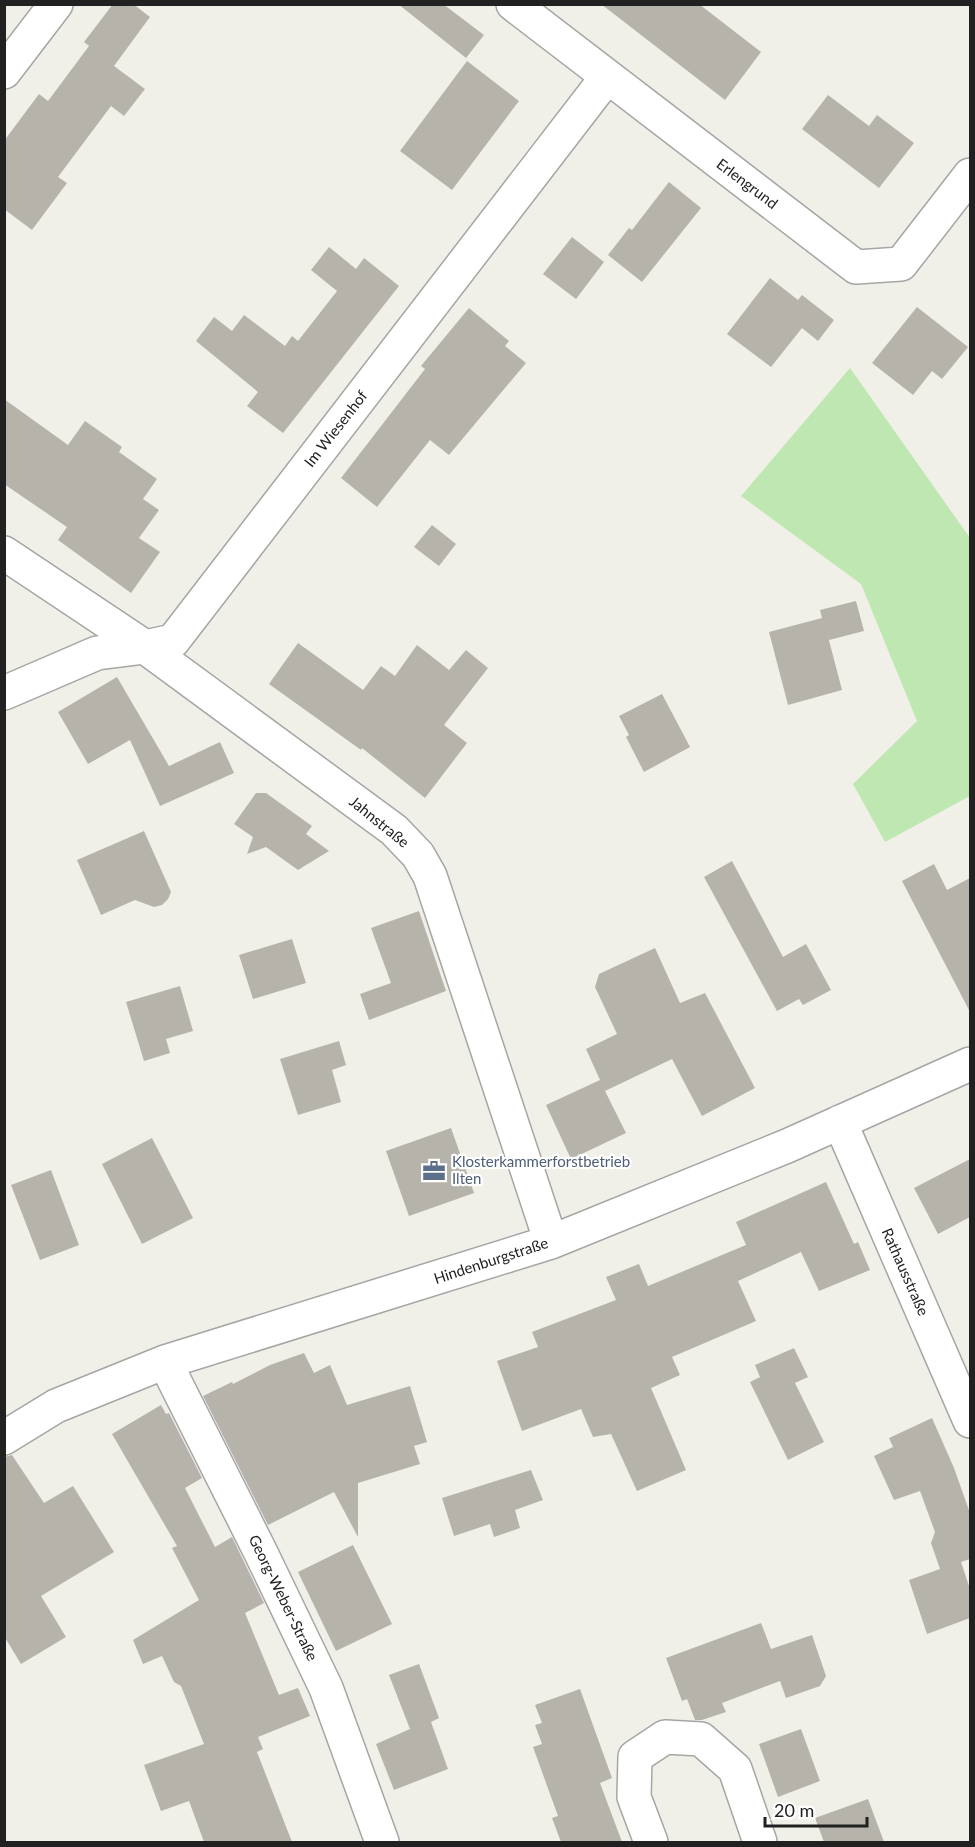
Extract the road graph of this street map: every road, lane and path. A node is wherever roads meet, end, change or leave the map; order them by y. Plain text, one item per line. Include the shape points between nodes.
1 (56, 4) edge
2 (513, 4) edge
3 (4, 72) edge
4 (607, 77) junction
5 (970, 175) edge
6 (4, 553) edge
7 (145, 647) junction
8 (4, 693) edge
9 (970, 1064) edge
10 (840, 1122) junction
11 (551, 1242) junction
12 (165, 1362) junction
13 (970, 1421) edge
14 (4, 1438) edge
15 (382, 1842) edge
16 (651, 1842) edge
17 (760, 1842) edge

1 - 3 street
2 - 4 street, Erlengrund
4 - 5 street, Erlengrund via 856,267 901,264
4 - 7 street, Im Wiesenhof via 173,641
6 - 7 street, Jahnstraße
7 - 8 street, Im Wiesenhof via 97,653
7 - 11 street, Jahnstraße via 394,830 418,855 430,876
9 - 10 street, Hindenburgstraße
10 - 11 street, Hindenburgstraße
10 - 13 street, Rathausstraße
11 - 12 street, Hindenburgstraße
12 - 14 street, Hindenburgstraße via 56,1406
12 - 15 street, Georg-Weber-Straße via 326,1688
16 - 17 street via 634,1797 635,1757 666,1737 701,1739 735,1769

